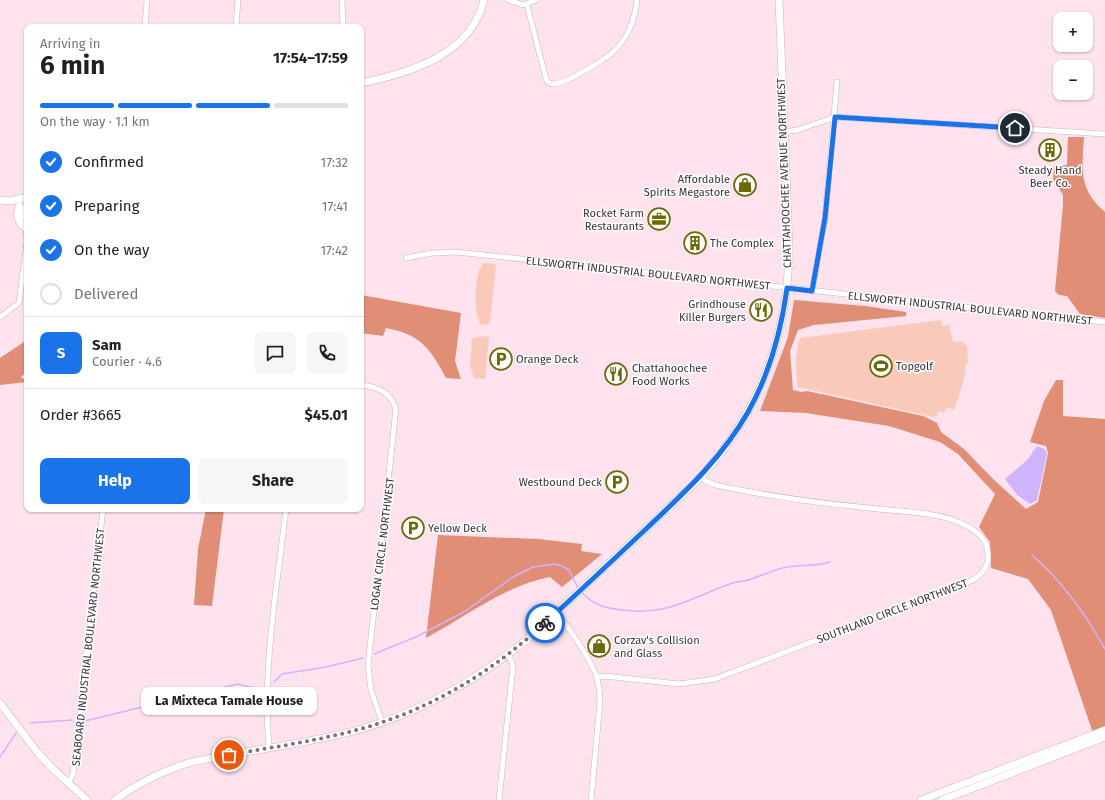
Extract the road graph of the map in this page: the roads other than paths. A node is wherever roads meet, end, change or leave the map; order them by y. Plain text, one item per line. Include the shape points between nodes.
1 (147, 0) edge
2 (238, 0) edge
3 (342, 0) edge
4 (484, 0) edge
5 (508, 0) edge
6 (536, 0) edge
7 (637, 0) edge
8 (779, 0) edge
9 (527, 5) junction
10 (145, 24) edge
11 (236, 24) edge
12 (343, 24) edge
13 (364, 82) edge
14 (837, 82) dead end
15 (835, 117) junction
16 (783, 132) junction
17 (1105, 134) edge
18 (24, 199) edge
19 (0, 200) edge
20 (18, 202) junction
21 (24, 209) edge
22 (24, 230) edge
23 (406, 258) dead end
24 (24, 264) edge
25 (787, 288) junction
26 (812, 291) junction
27 (0, 317) edge
28 (1105, 322) edge
29 (364, 386) edge
30 (700, 477) junction
31 (103, 512) edge
32 (286, 512) edge
33 (556, 613) junction
34 (508, 655) junction
35 (597, 677) junction
36 (0, 702) edge
37 (382, 722) junction
38 (1105, 730) edge
39 (1105, 737) edge
40 (269, 748) junction
41 (68, 784) junction
42 (87, 800) edge
43 (115, 800) edge
44 (499, 800) edge
45 (591, 800) edge
46 (921, 800) edge
47 (942, 800) edge

1 - 10 street
2 - 11 street
3 - 12 street
4 - 13 street via 474,25 448,51 407,72
5 - 9 street
6 - 9 street
7 - 9 street via 633,22 618,47 602,62 554,84 546,79
8 - 16 street, CHATTAHOOCHEE AVENUE NORTHWEST
14 - 15 street
15 - 16 street via 798,130
15 - 17 street
15 - 26 street via 825,218
16 - 25 street, CHATTAHOOCHEE AVENUE NORTHWEST
18 - 20 street
19 - 20 street
20 - 21 street
20 - 22 street via 17,219
23 - 25 street, ELLSWORTH INDUSTRIAL BOULEVARD NORTHWEST via 456,252
24 - 27 street via 19,303
25 - 26 street, ELLSWORTH INDUSTRIAL BOULEVARD NORTHWEST
25 - 30 street, CHATTAHOOCHEE AVENUE NORTHWEST via 777,342 760,388 734,435
26 - 28 street, ELLSWORTH INDUSTRIAL BOULEVARD NORTHWEST
29 - 37 street, LOGAN CIRCLE NORTHWEST via 384,391 396,410 368,665 371,690
30 - 33 street, CHATTAHOOCHEE AVENUE NORTHWEST
30 - 35 street, SOUTHLAND CIRCLE NORTHWEST via 710,484 774,496 919,514 954,521 976,531 984,539 988,561 983,572 972,581 715,680 679,684
31 - 41 street, SEABOARD INDUSTRIAL BOULEVARD NORTHWEST via 73,774
32 - 40 street via 268,666
33 - 34 street, CHATTAHOOCHEE AVENUE NORTHWEST
33 - 35 street via 564,621
34 - 37 street, CHATTAHOOCHEE AVENUE NORTHWEST via 448,694
34 - 44 street via 512,666
35 - 45 street via 600,702
36 - 41 street via 38,753
37 - 40 street, CHATTAHOOCHEE AVENUE NORTHWEST via 339,734
38 - 46 street
39 - 47 street
40 - 43 street, CHATTAHOOCHEE AVENUE NORTHWEST via 203,760 165,771 143,781
41 - 42 street

